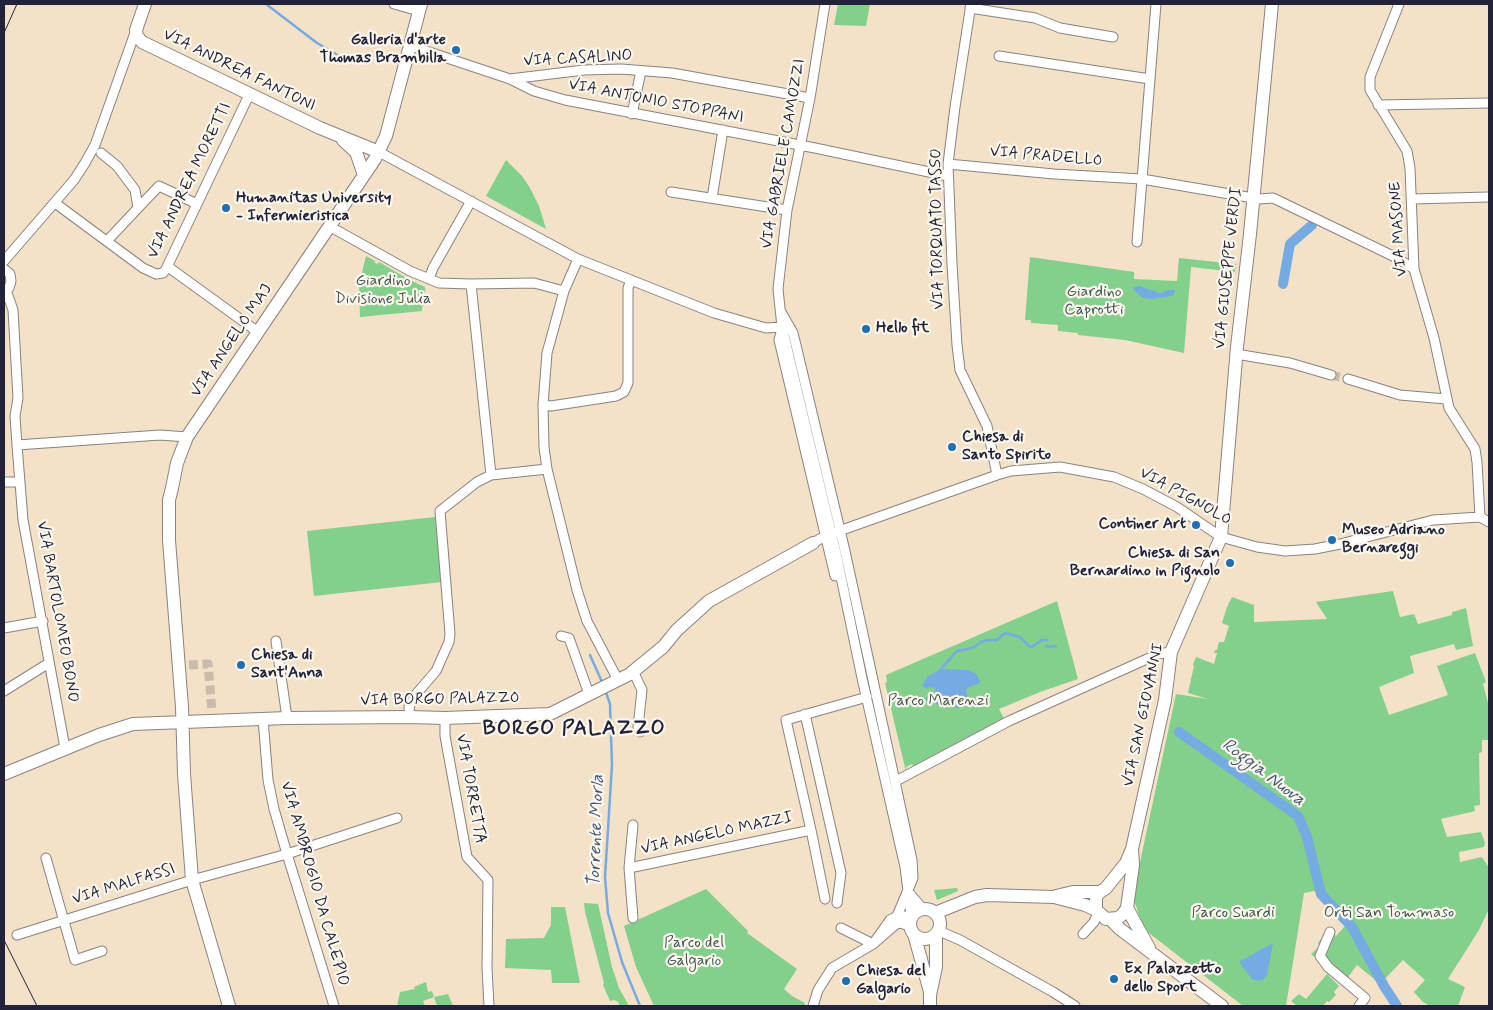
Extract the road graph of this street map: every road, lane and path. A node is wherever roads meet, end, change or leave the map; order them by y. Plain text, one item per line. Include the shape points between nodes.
1 (145, 4) edge
2 (394, 4) edge
3 (825, 4) edge
4 (1156, 4) edge
5 (1272, 4) edge
6 (1399, 4) edge
7 (970, 6) edge
8 (420, 7) edge
9 (136, 30) junction
10 (1113, 37) dead end
11 (142, 42) junction
12 (411, 46) junction
13 (129, 51) junction
14 (999, 56) dead end
15 (641, 71) junction
16 (510, 79) junction
17 (1150, 79) junction
18 (250, 93) junction
19 (810, 98) junction
20 (1489, 102) edge
21 (1378, 105) junction
22 (632, 114) junction
23 (723, 130) junction
24 (335, 134) junction
25 (799, 146) junction
26 (379, 152) junction
27 (101, 154) dead end
28 (948, 164) junction
29 (364, 175) junction
30 (948, 176) junction
31 (1142, 179) junction
32 (672, 192) dead end
33 (1253, 197) junction
34 (1489, 197) edge
35 (712, 198) junction
36 (1412, 199) junction
37 (471, 201) junction
38 (55, 203) junction
39 (197, 204) junction
40 (138, 208) junction
41 (787, 210) junction
42 (329, 226) junction
43 (107, 241) junction
44 (1137, 242) dead end
45 (578, 259) junction
46 (168, 265) junction
47 (4, 266) edge
48 (1414, 269) junction
49 (429, 279) junction
50 (631, 280) junction
51 (471, 284) junction
52 (564, 291) junction
53 (6, 295) edge
54 (780, 310) junction
55 (782, 327) junction
56 (258, 332) junction
57 (793, 333) junction
58 (1236, 354) junction
59 (798, 359) junction
60 (1332, 375) tunnel mouth
61 (1348, 379) tunnel mouth
62 (1446, 398) junction
63 (543, 405) junction
64 (187, 438) junction
65 (17, 445) junction
66 (547, 469) junction
67 (491, 475) junction
68 (997, 475) junction
69 (4, 482) edge
70 (20, 482) junction
71 (1480, 517) junction
72 (1489, 522) edge
73 (830, 523) junction
74 (835, 533) junction
75 (1221, 537) junction
76 (813, 543) joint
77 (837, 553) junction
78 (42, 621) junction
79 (4, 628) edge
80 (561, 636) dead end
81 (276, 641) dead end
82 (1171, 652) junction
83 (49, 663) junction
84 (633, 671) junction
85 (616, 681) junction
86 (4, 691) edge
87 (591, 693) junction
88 (864, 698) junction
89 (805, 714) junction
90 (410, 717) junction
91 (287, 718) junction
92 (445, 718) junction
93 (263, 720) junction
94 (183, 722) junction
95 (640, 732) dead end
96 (65, 748) junction
97 (4, 774) edge
98 (896, 781) junction
99 (397, 818) dead end
100 (633, 825) dead end
101 (811, 830) junction
102 (1132, 849) junction
103 (286, 854) junction
104 (46, 858) dead end
105 (629, 868) junction
106 (192, 880) junction
107 (1103, 890) junction
108 (908, 892) junction
109 (1054, 897) junction
110 (825, 899) dead end
111 (837, 903) dead end
112 (1127, 903) junction
113 (922, 908) junction
114 (1097, 912) junction
115 (896, 916) junction
116 (633, 918) dead end
117 (64, 919) junction
118 (1111, 920) junction
119 (912, 925) junction
120 (938, 926) junction
121 (841, 928) dead end
122 (1330, 932) dead end
123 (1083, 934) dead end
124 (17, 935) dead end
125 (873, 944) junction
126 (1150, 950) junction
127 (102, 951) dead end
128 (930, 1000) edge
129 (229, 1006) edge
130 (334, 1006) edge
131 (489, 1006) edge
132 (813, 1006) edge
133 (1075, 1006) edge
134 (1222, 1006) edge
135 (1359, 1006) edge

1 - 9 street, VIA BARTOLOMEO BONO
2 - 8 street
3 - 19 street, VIA GABRIELE CAMOZZI
4 - 17 street
5 - 33 street, VIA GIUSEPPE VERDI
6 - 21 street, VIA MASONE via 1370,77 1370,90
7 - 10 street
7 - 28 street, VIA TORQUATO TASSO
8 - 12 street, VIA ANGELO MAJ
9 - 11 street, VIA ANDREA FANTONI
9 - 13 street, VIA BARTOLOMEO BONO
11 - 13 street
11 - 18 street, VIA ANDREA FANTONI
12 - 16 street, VIA CASALINO
12 - 26 street, VIA ANGELO MAJ
13 - 38 street, VIA BARTOLOMEO BONO via 95,145 74,180
14 - 17 street
15 - 16 street, VIA CASALINO via 584,70
15 - 19 street, VIA CASALINO via 672,73
15 - 22 street
16 - 22 street, VIA ANTONIO STOPPANI via 565,100
17 - 31 street
18 - 24 street, VIA ANDREA FANTONI
18 - 39 street, VIA ANDREA MORETTI
19 - 25 street, VIA GABRIELE CAMOZZI
20 - 21 street
21 - 36 street, VIA MASONE via 1407,151
22 - 23 street, VIA ANTONIO STOPPANI
23 - 25 street, VIA ANTONIO STOPPANI
23 - 35 street
24 - 26 street, VIA ANDREA FANTONI
24 - 29 street, VIA ANDREA FANTONI via 356,152
25 - 30 street, VIA ANTONIO STOPPANI
25 - 41 street, VIA GABRIELE CAMOZZI
26 - 29 street, VIA ANGELO MAJ
26 - 37 street
27 - 40 street via 117,166 135,190
28 - 30 street, VIA TORQUATO TASSO
28 - 31 street, VIA PRADELLO
29 - 42 street, VIA ANGELO MAJ
30 - 68 street, VIA TORQUATO TASSO via 958,360 987,426
31 - 33 street, VIA PRADELLO
31 - 44 street
32 - 35 street
33 - 48 street, VIA PRADELLO via 1273,198
33 - 58 street, VIA GIUSEPPE VERDI
34 - 36 street
35 - 41 street
36 - 48 street, VIA MASONE
37 - 45 street
37 - 49 street
38 - 43 street, VIA ANDREA MORETTI
38 - 47 street, VIA BARTOLOMEO BONO via 11,252
39 - 40 street via 159,186
39 - 46 street, VIA ANDREA MORETTI
40 - 43 street
41 - 54 street, VIA GABRIELE CAMOZZI via 778,289
42 - 49 street
42 - 56 street, VIA ANGELO MAJ
43 - 46 street, VIA ANDREA MORETTI via 156,274 163,272
45 - 50 street
45 - 52 street
46 - 56 street
47 - 53 street, VIA BARTOLOMEO BONO via 11,281
48 - 62 street, VIA MASONE via 1434,338
49 - 51 street via 439,283
50 - 55 street via 714,313 766,328
50 - 63 street via 628,288 628,383 624,392 616,396
51 - 52 street via 534,283
51 - 67 street
52 - 63 street via 547,353
53 - 65 street, VIA BARTOLOMEO BONO via 13,310
54 - 55 street, VIA GABRIELE CAMOZZI
54 - 57 street, VIA GABRIELE CAMOZZI
55 - 57 street
55 - 59 street, VIA GABRIELE CAMOZZI
55 - 73 street, VIA GABRIELE CAMOZZI via 779,340
56 - 64 street, VIA ANGELO MAJ
57 - 59 street, VIA GABRIELE CAMOZZI
58 - 60 street via 1290,363
58 - 75 street, VIA GIUSEPPE VERDI
59 - 73 street, VIA GABRIELE CAMOZZI
61 - 62 street via 1400,395
62 - 71 street, VIA MASONE via 1475,449
63 - 66 street
64 - 65 street via 160,435
64 - 94 street, VIA ANGELO MAJ via 170,494 169,540
65 - 70 street, VIA BARTOLOMEO BONO
66 - 67 street
66 - 85 street via 587,621
67 - 90 street via 476,482 440,511 449,642 436,671 409,707
68 - 74 street, VIA PIGNOLO
68 - 75 street, VIA PIGNOLO via 1060,466 1114,477 1177,507
69 - 70 street
70 - 78 street, VIA BARTOLOMEO BONO
71 - 72 street
71 - 75 street, VIA PIGNOLO via 1433,520 1340,544 1285,551
73 - 74 street
73 - 74 street
74 - 76 street, VIA PIGNOLO
74 - 77 street
74 - 77 street
75 - 82 street, VIA SAN GIOVANNI
76 - 84 street, VIA BORGO PALAZZO via 708,601 663,647
77 - 88 street
77 - 98 street
78 - 79 street
78 - 83 street, VIA BARTOLOMEO BONO
80 - 87 street via 569,638
81 - 91 street
82 - 98 street via 1158,654 1008,721
82 - 102 street, VIA SAN GIOVANNI via 1165,700
83 - 86 street
83 - 96 street, VIA BARTOLOMEO BONO
84 - 85 street, VIA BORGO PALAZZO
84 - 95 street via 642,690
85 - 87 street, VIA BORGO PALAZZO
87 - 92 street, VIA BORGO PALAZZO via 550,714
88 - 89 street, VIA ANGELO MAZZI
88 - 108 street via 905,867
89 - 101 street, VIA ANGELO MAZZI via 786,720
89 - 111 street via 841,873
90 - 91 street, VIA BORGO PALAZZO
90 - 92 street, VIA BORGO PALAZZO
91 - 93 street, VIA BORGO PALAZZO
92 - 131 street, VIA TORRETTA via 446,743 467,857 488,880 486,968
93 - 94 street, VIA BORGO PALAZZO
93 - 103 street, VIA AMBROGIO DA CALEPIO via 267,770
94 - 96 street, VIA BORGO PALAZZO via 133,724
94 - 106 street, VIA ANGELO MAJ
96 - 97 street, VIA BORGO PALAZZO
98 - 108 street via 914,868
99 - 103 street, VIA MALFASSI
100 - 105 street, VIA ANGELO MAZZI
101 - 105 street, VIA ANGELO MAZZI
101 - 110 street, VIA ANGELO MAZZI
102 - 107 street, VIA SAN GIOVANNI via 1126,863
102 - 112 street, VIA SAN GIOVANNI
103 - 106 street, VIA MALFASSI
103 - 130 street, VIA AMBROGIO DA CALEPIO
104 - 117 street, VIA MALFASSI
105 - 116 street, VIA ANGELO MAZZI
106 - 117 street, VIA MALFASSI
106 - 129 street, VIA ANGELO MAJ
107 - 109 street
107 - 112 street via 1118,889
107 - 114 street, VIA SAN GIOVANNI via 1095,900
108 - 113 street
108 - 115 street
108 - 119 street
109 - 114 street via 1085,905
109 - 120 street via 975,897
112 - 118 street via 1121,916
112 - 126 street
113 - 119 street via 917,909
113 - 120 street
114 - 118 street
114 - 123 street via 1094,922
115 - 119 street
115 - 125 street via 884,926
117 - 124 street, VIA MALFASSI
117 - 127 street, VIA MALFASSI via 75,960
118 - 126 street
119 - 120 street via 922,939 931,938
119 - 125 street via 899,923
119 - 128 street
120 - 128 street
120 - 133 street
121 - 125 street
122 - 135 street via 1320,956 1328,967 1366,998
125 - 132 street via 832,968 818,990
126 - 134 street

